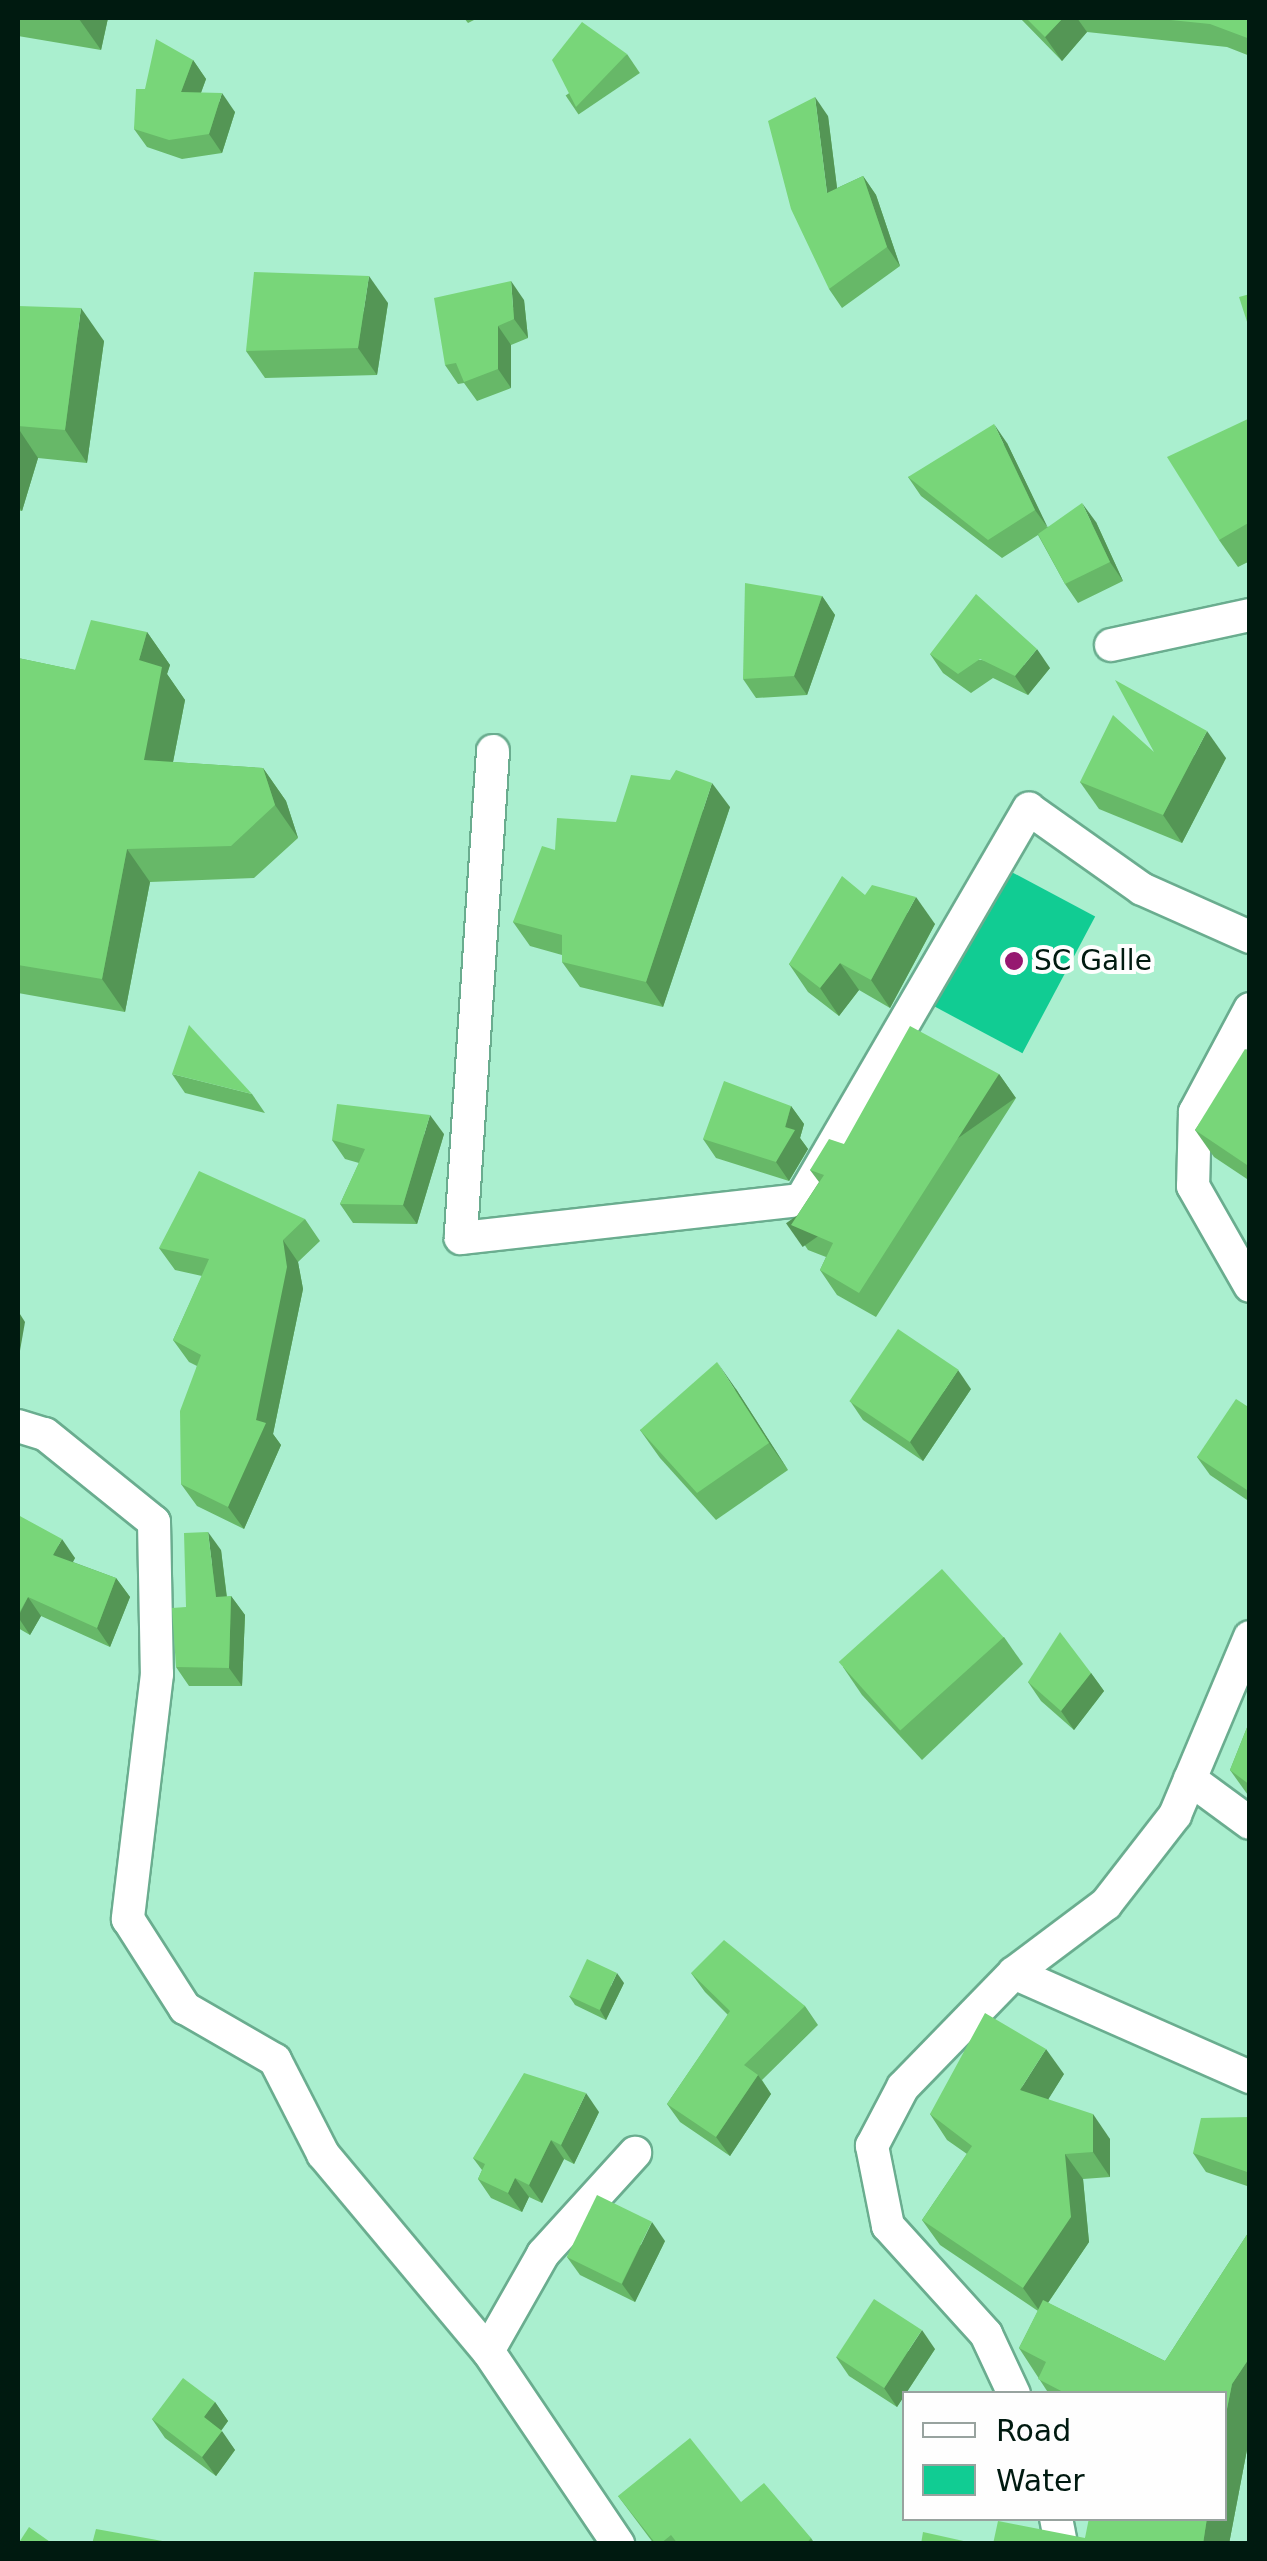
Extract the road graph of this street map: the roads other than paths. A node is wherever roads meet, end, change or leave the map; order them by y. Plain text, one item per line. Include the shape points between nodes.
1 (1250, 615) edge
2 (1111, 645) dead end
3 (493, 751) dead end
4 (1250, 938) edge
5 (1250, 1009) edge
6 (1250, 1286) edge
7 (18, 1426) edge
8 (1250, 1636) edge
9 (1190, 1780) junction
10 (1250, 1823) edge
11 (1014, 1974) junction
12 (1250, 2077) edge
13 (635, 2153) dead end
14 (488, 2351) junction
15 (1013, 2391) edge
16 (618, 2544) edge

1 - 2 street
3 - 4 street via 461,1238 801,1200 1029,809 1142,889
5 - 6 street via 1195,1112 1193,1186
7 - 14 street via 45,1434 154,1522 157,1674 128,1919 185,2008 275,2060 323,2154
8 - 9 street
9 - 10 street
9 - 11 street via 1175,1816 1106,1904
11 - 12 street
11 - 15 street via 903,2087 872,2146 888,2226 986,2334
13 - 14 street via 544,2254
14 - 16 street

